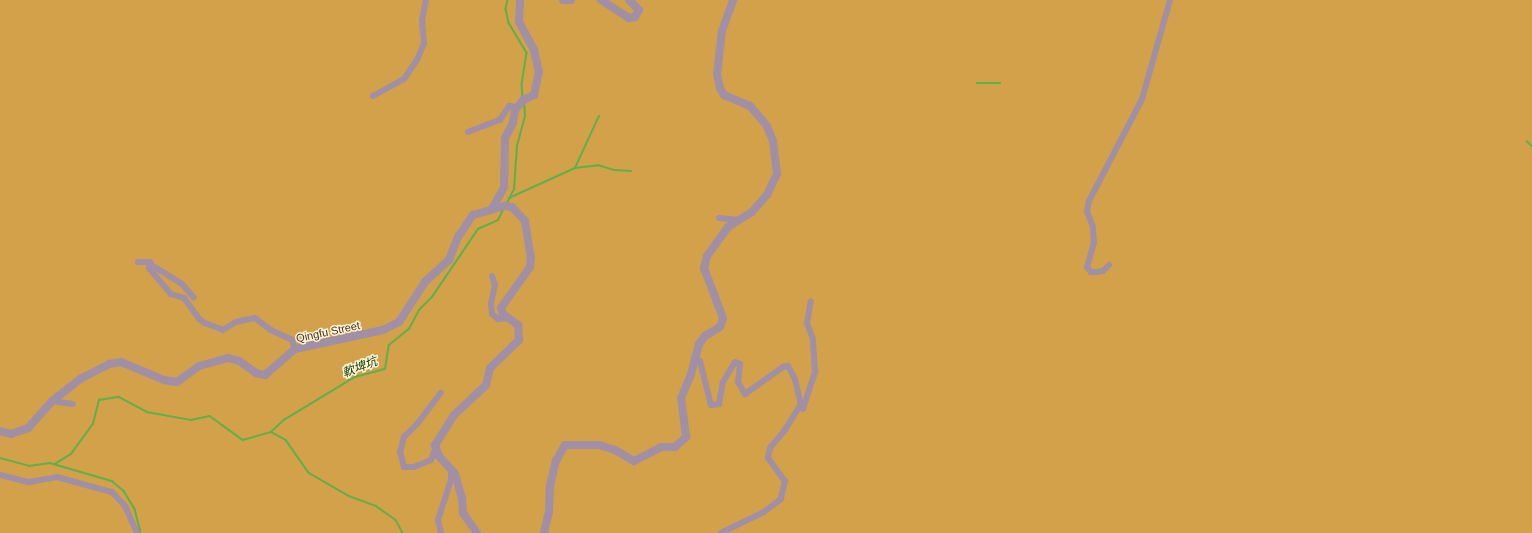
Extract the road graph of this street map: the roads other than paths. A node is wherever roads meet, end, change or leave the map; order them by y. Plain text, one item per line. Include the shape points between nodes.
1 (426, 0) edge
2 (520, 0) edge
3 (563, 0) edge
4 (571, 0) edge
5 (601, 0) edge
6 (629, 0) edge
7 (733, 0) edge
8 (1170, 0) edge
9 (373, 96) dead end
10 (516, 109) junction
11 (468, 132) dead end
12 (492, 209) junction
13 (719, 218) dead end
14 (741, 220) junction
15 (138, 262) dead end
16 (150, 264) junction
17 (1109, 265) dead end
18 (492, 276) dead end
19 (194, 298) dead end
20 (811, 301) dead end
21 (509, 318) junction
22 (295, 349) junction
23 (695, 358) junction
24 (441, 393) dead end
25 (52, 401) junction
26 (73, 404) dead end
27 (797, 412) junction
28 (0, 431) edge
29 (435, 449) junction
30 (450, 469) junction
31 (0, 475) edge
32 (137, 533) edge
33 (441, 533) edge
34 (477, 533) edge
35 (544, 533) edge
36 (721, 533) edge

1 - 9 street via 422,20 424,43 418,58 404,79
2 - 10 street via 519,22 534,50 539,72 534,95 523,100
3 - 4 street
5 - 6 street via 629,18 635,17 639,10
7 - 14 street via 722,31 717,74 720,88 724,95 750,106 767,126 773,141 777,174 767,195
8 - 17 street via 1142,99 1087,211 1093,227 1094,243 1087,267 1091,272 1096,272 1103,271
10 - 11 street via 509,106 500,120
10 - 12 street via 513,123 505,138 504,187
12 - 21 street, Qingfu Street via 506,206 522,215 531,257 530,267 501,308 503,314
12 - 22 street, Qingfu Street via 473,215 465,224 449,260 425,282 399,322 377,332
13 - 14 street
14 - 23 street via 721,234 707,256 704,268 723,318 720,326 705,336 699,344
15 - 16 street
16 - 19 street via 182,284
16 - 22 street via 149,268 171,294 184,298 199,319 205,323 223,330 236,322 255,318 271,330 292,340
18 - 21 street via 495,285 491,304 492,314 498,318
20 - 27 street via 807,323 813,338 815,371 802,411
21 - 29 street, Qingfu Street via 518,325 519,340 490,368 483,388 449,421
22 - 25 street, Qingfu Street via 265,375 228,358 199,366 177,382 164,380 121,362 109,364 80,379
23 - 27 street via 700,361 709,402 714,406 719,404 723,382 735,362 740,364 738,382 746,394 788,366 795,379 801,404
23 - 35 street via 681,398 686,425 683,443 675,447 661,447 650,451 641,460 634,461 615,450 599,445 565,445 556,461 550,486 550,512
24 - 29 street via 418,423 404,436 400,452 404,467 414,467 431,460
25 - 26 street
25 - 28 street, Qingfu Street via 28,428 12,434
27 - 36 street via 770,448 768,458 785,481 781,499 764,512
29 - 30 street
30 - 33 street via 451,480 438,520
30 - 34 street via 459,484 463,513
31 - 32 street via 29,482 57,477 112,492 125,506

